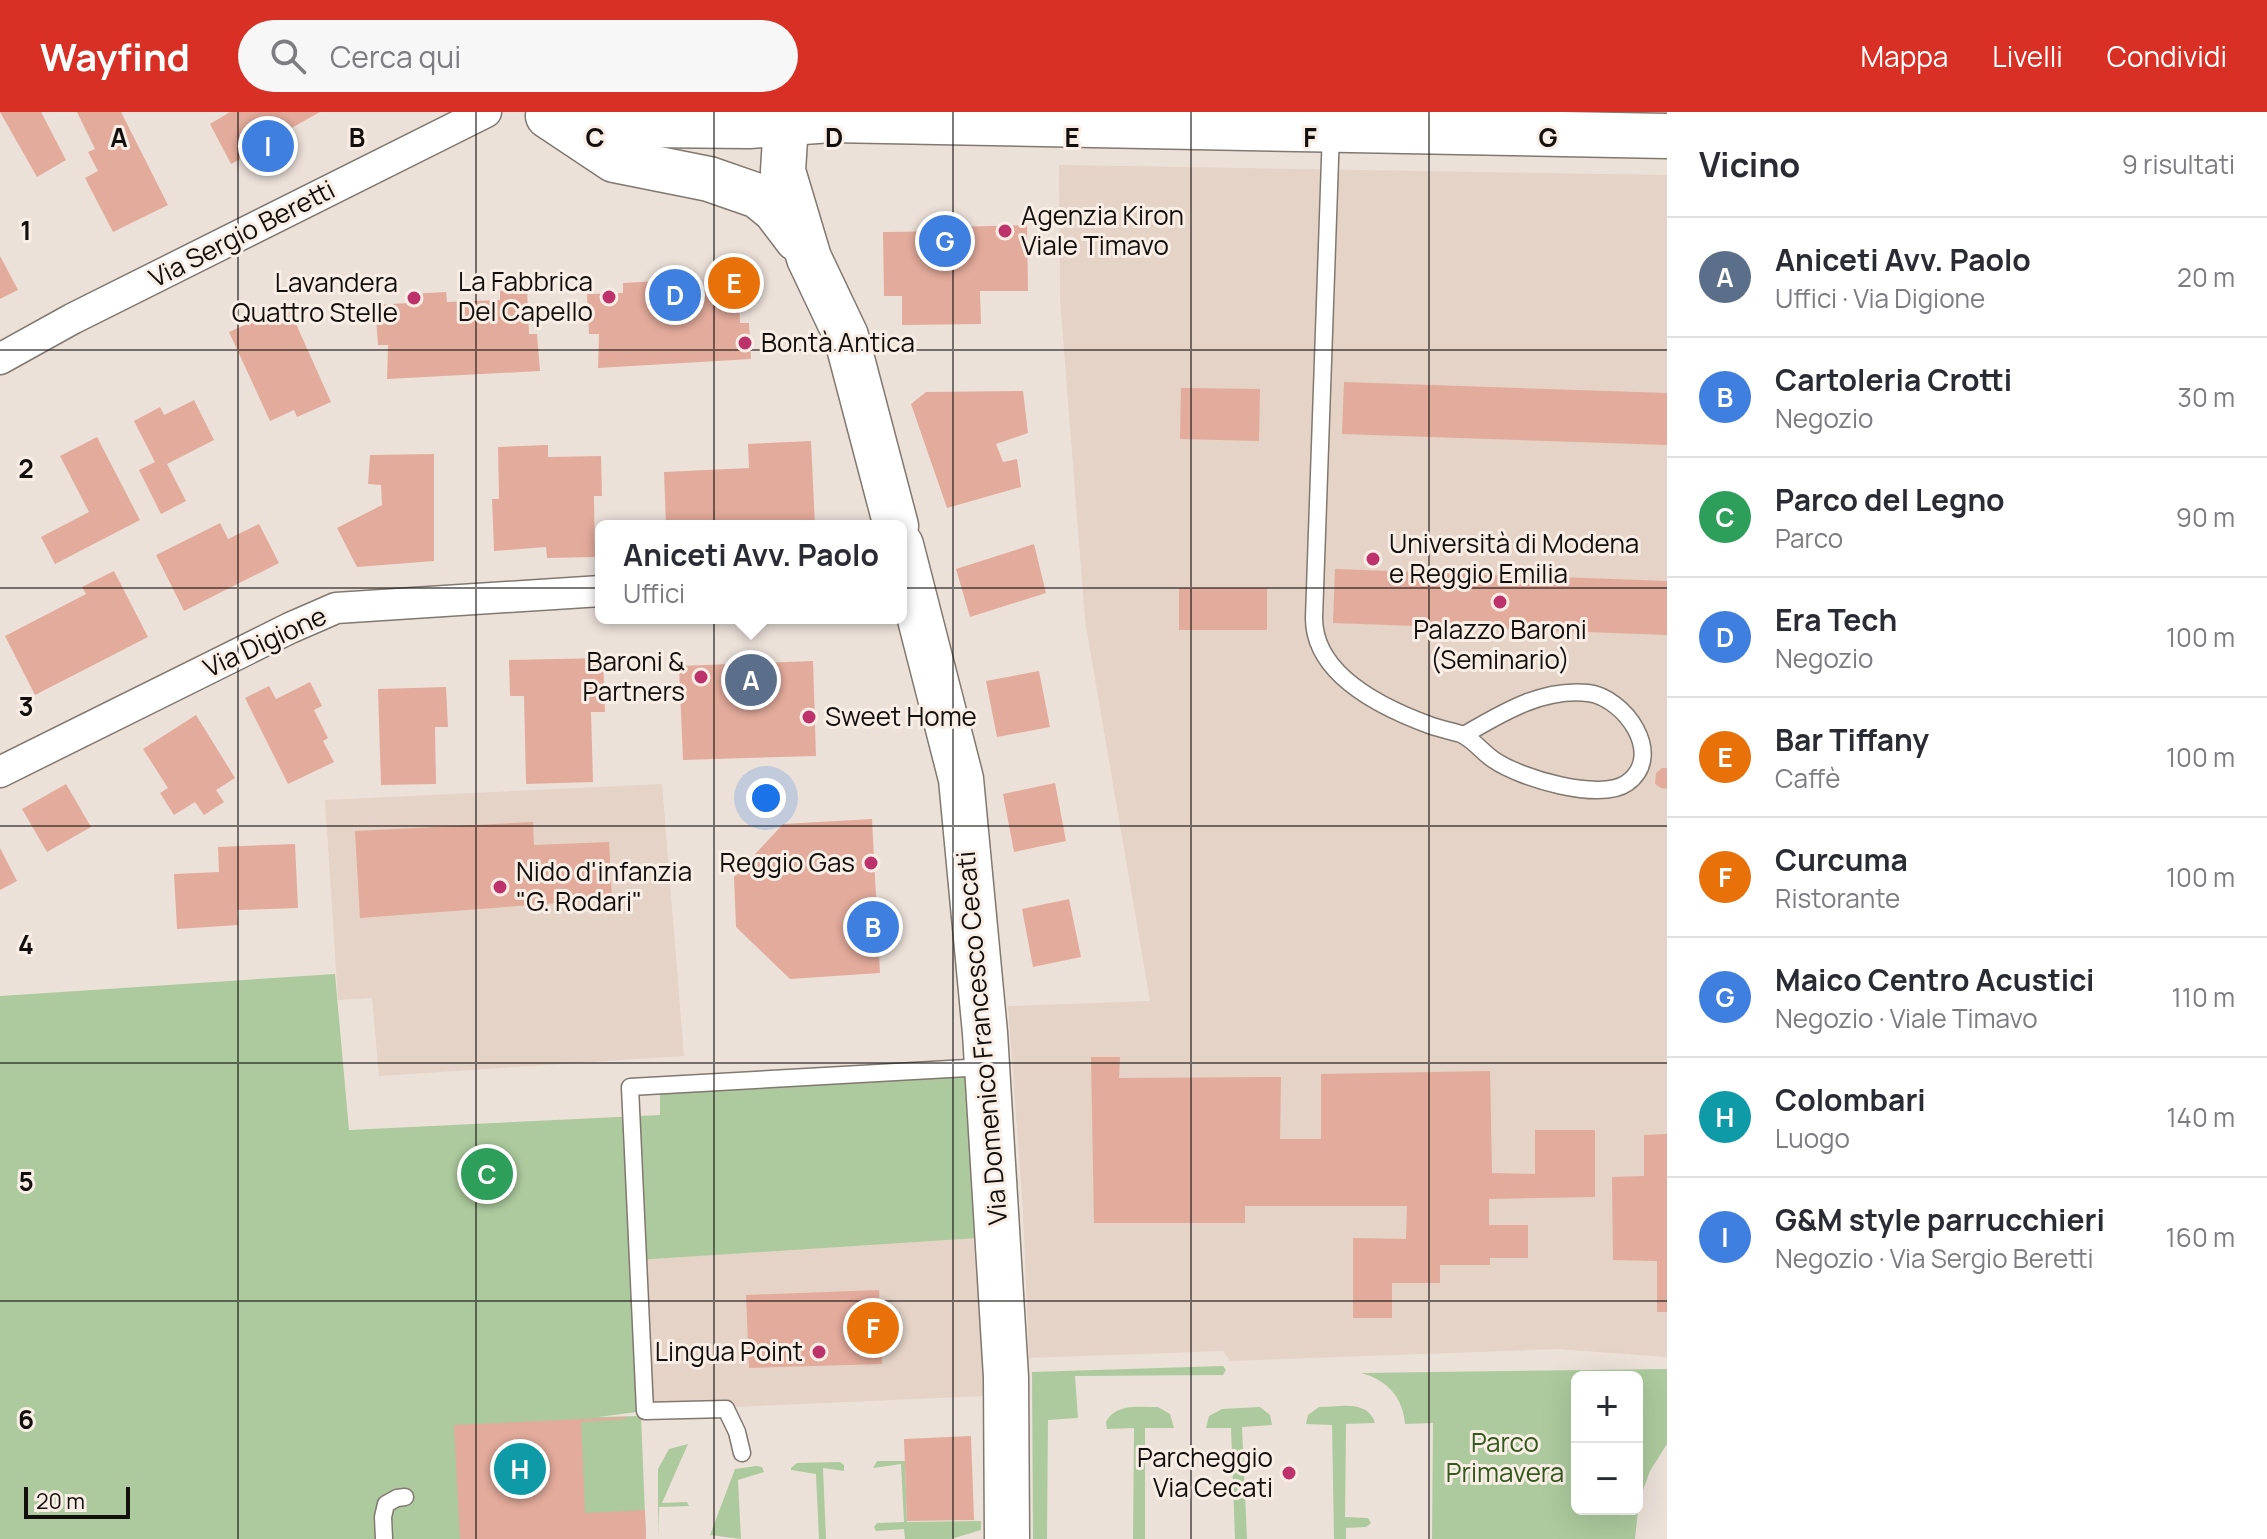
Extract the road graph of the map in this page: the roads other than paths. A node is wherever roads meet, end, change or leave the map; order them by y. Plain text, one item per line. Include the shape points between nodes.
1 (486, 112) edge
2 (542, 112) edge
3 (553, 112) edge
4 (785, 116) edge
5 (1331, 130) junction
6 (1667, 136) edge
7 (809, 258) junction
8 (0, 359) edge
9 (894, 520) edge
10 (907, 578) edge
11 (595, 591) edge
12 (1464, 735) junction
13 (0, 772) edge
14 (987, 1067) junction
15 (742, 1453) dead end
16 (405, 1497) dead end
17 (1001, 1538) edge
18 (384, 1539) edge

1 - 8 street, Via Sergio Beretti
2 - 7 street via 614,160 709,179 758,196 775,210
3 - 4 street via 646,125 749,126
4 - 5 street
4 - 7 street
5 - 6 street
5 - 12 lane via 1314,634 1330,664 1355,686 1395,710
7 - 9 street via 846,336
10 - 14 street, Via Domenico Francesco Cecati via 961,779
11 - 13 street, Via Digione via 336,608
12 - 12 lane via 1496,762 1521,774 1590,790 1626,784 1642,758 1641,741 1628,716 1599,695 1587,693 1525,702
14 - 15 lane via 630,1087 645,1411 726,1409
14 - 17 street, Via Domenico Francesco Cecati via 1008,1396
16 - 18 lane via 386,1504

